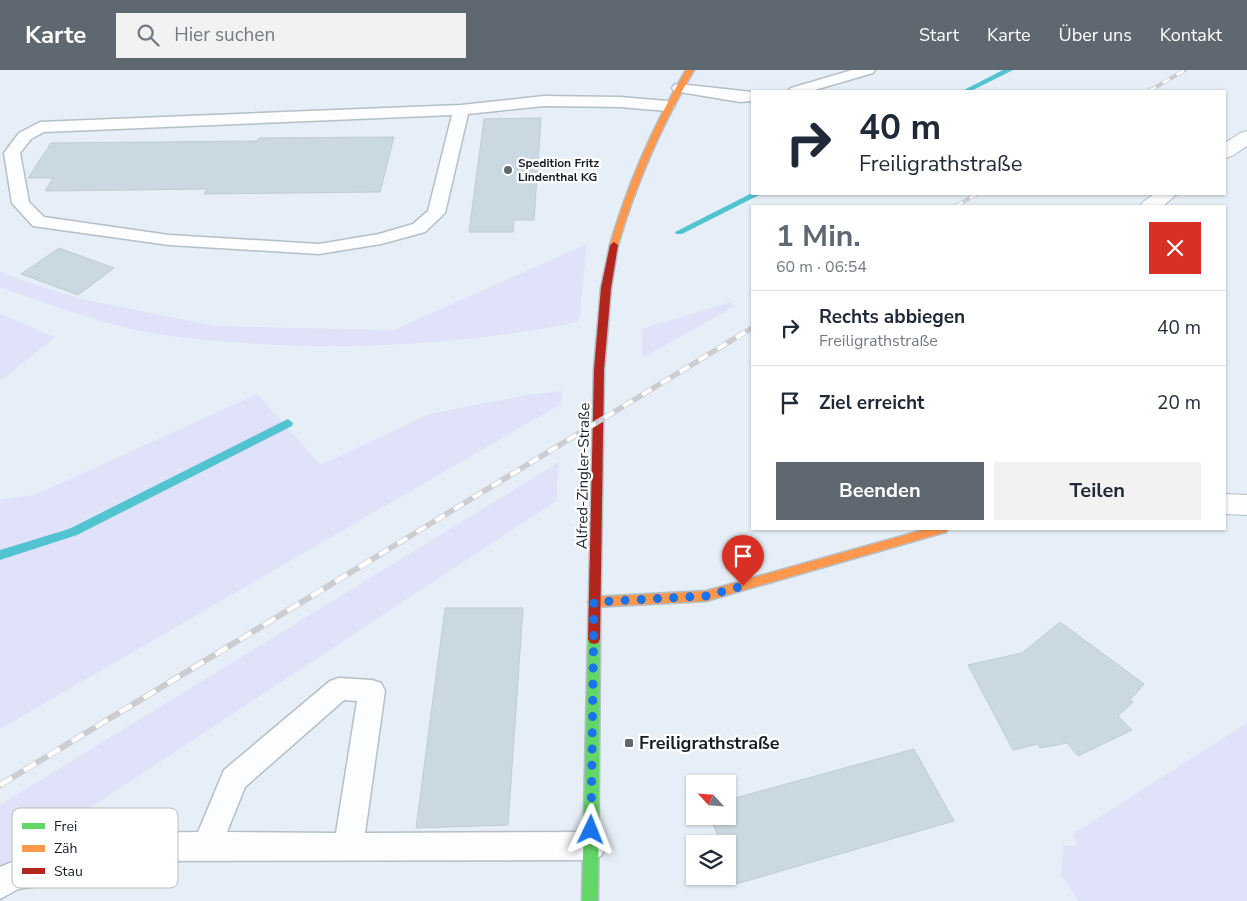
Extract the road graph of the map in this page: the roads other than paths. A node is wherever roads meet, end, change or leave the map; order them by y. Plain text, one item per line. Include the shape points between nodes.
1 (690, 70) edge
2 (868, 70) edge
3 (679, 88) junction
4 (799, 90) edge
5 (751, 97) edge
6 (667, 106) junction
7 (461, 110) junction
8 (1247, 137) edge
9 (1226, 151) edge
10 (1166, 195) edge
11 (1151, 205) edge
12 (1226, 504) edge
13 (1247, 505) edge
14 (938, 530) edge
15 (594, 602) junction
16 (178, 846) edge
17 (207, 846) junction
18 (591, 846) junction
19 (348, 848) junction
20 (12, 876) edge
21 (0, 885) edge
22 (590, 901) edge

1 - 3 street, Alfred-Zingler-Straße
2 - 4 lane
3 - 5 lane
3 - 6 street, Alfred-Zingler-Straße
6 - 7 lane via 544,102
6 - 15 street, Alfred-Zingler-Straße via 637,171 622,214 603,313
7 - 7 lane via 436,213 419,228 319,249 169,240 39,222 21,203 12,153 25,136 40,127
8 - 9 street
10 - 11 street
12 - 13 street
14 - 15 street via 706,596
15 - 18 street, Alfred-Zingler-Straße
16 - 17 lane
17 - 19 lane
17 - 19 lane via 234,779 339,689 372,690
18 - 19 lane
18 - 22 street, Alfred-Zingler-Straße
20 - 21 lane

